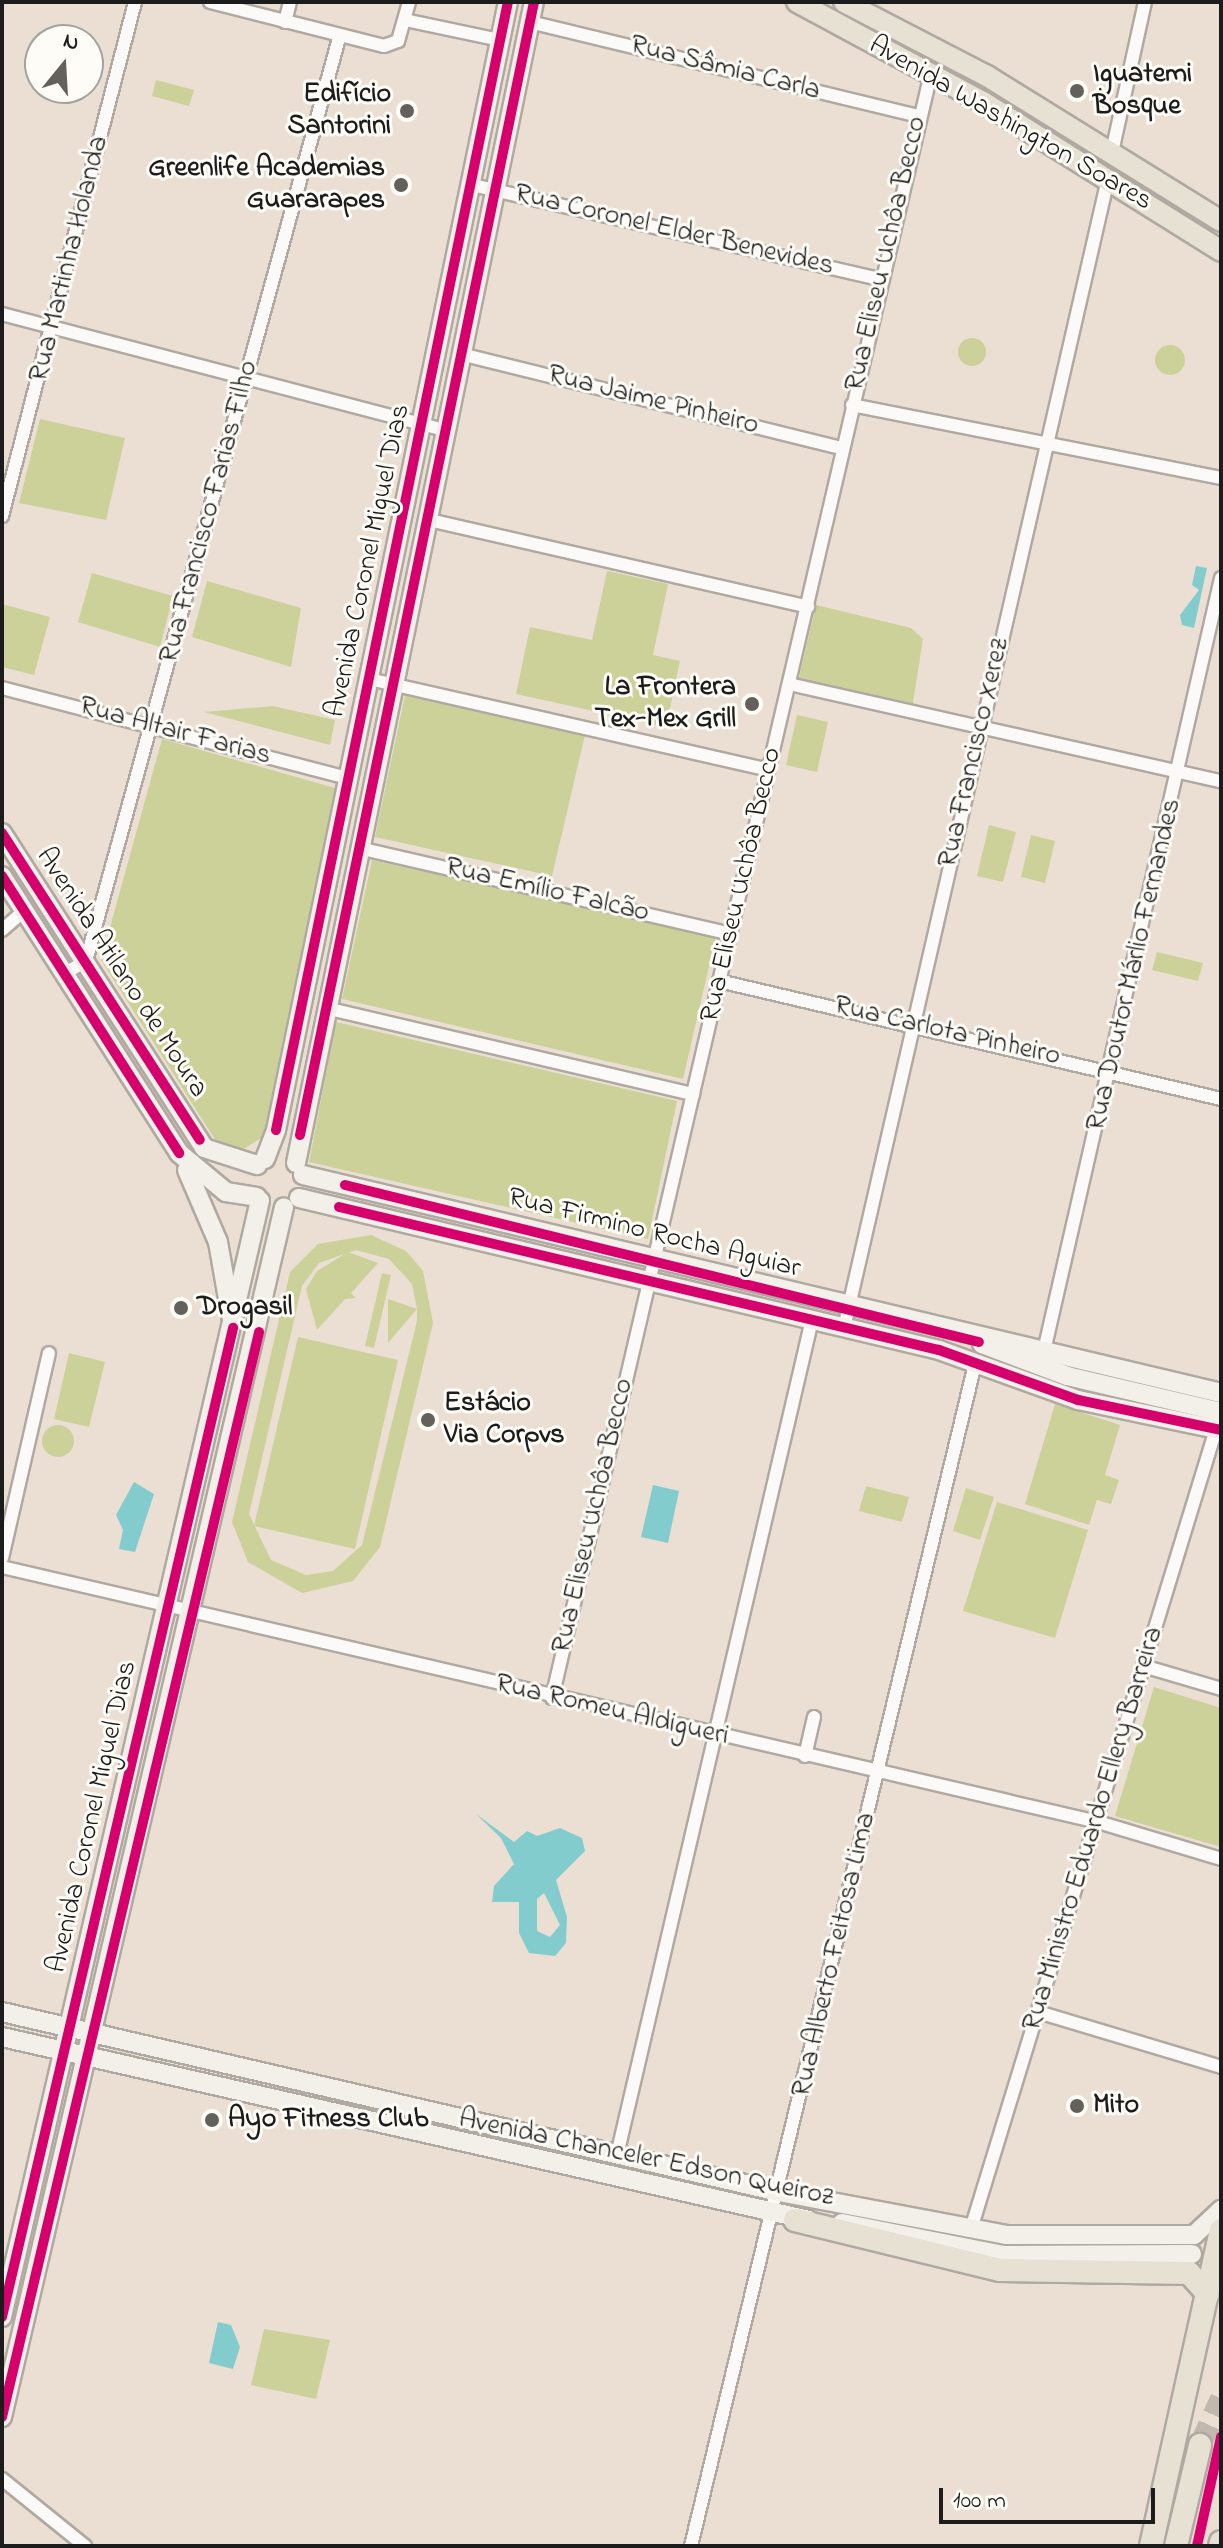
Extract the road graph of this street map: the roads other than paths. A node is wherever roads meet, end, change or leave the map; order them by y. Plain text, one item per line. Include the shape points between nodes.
1 (135, 2) edge
2 (210, 2) edge
3 (290, 2) edge
4 (409, 2) edge
5 (508, 2) edge
6 (534, 2) edge
7 (797, 2) edge
8 (844, 2) edge
9 (1145, 2) edge
10 (405, 20) junction
11 (285, 22) junction
12 (530, 22) junction
13 (339, 38) junction
14 (500, 40) junction
15 (931, 73) junction
16 (919, 116) junction
17 (1112, 152) junction
18 (1108, 179) junction
19 (468, 184) junction
20 (496, 189) junction
21 (1221, 221) edge
22 (1221, 251) edge
23 (453, 266) junction
24 (480, 271) junction
25 (879, 279) junction
26 (2, 314) edge
27 (53, 328) junction
28 (465, 355) junction
29 (245, 381) junction
30 (852, 405) junction
31 (423, 425) junction
32 (448, 431) junction
33 (1048, 444) junction
34 (842, 448) junction
35 (1221, 478) edge
36 (2, 516) edge
37 (429, 520) junction
38 (1221, 578) edge
39 (808, 607) junction
40 (369, 679) junction
41 (789, 684) junction
42 (397, 685) junction
43 (2, 688) edge
44 (152, 725) junction
45 (982, 728) junction
46 (768, 770) junction
47 (1180, 774) junction
48 (348, 778) junction
49 (1221, 781) edge
50 (2, 833) edge
51 (363, 849) junction
52 (2, 876) edge
53 (24, 911) junction
54 (2, 930) edge
55 (730, 934) junction
56 (86, 961) junction
57 (64, 974) junction
58 (719, 981) junction
59 (330, 1009) junction
60 (912, 1023) junction
61 (1110, 1070) junction
62 (693, 1094) junction
63 (1221, 1099) edge
64 (179, 1153) junction
65 (261, 1162) junction
66 (300, 1169) junction
67 (258, 1198) junction
68 (291, 1203) junction
69 (655, 1259) junction
70 (648, 1281) junction
71 (849, 1306) junction
72 (812, 1320) junction
73 (233, 1328) junction
74 (844, 1328) junction
75 (953, 1331) junction
76 (1044, 1351) junction
77 (49, 1353) dead end
78 (975, 1364) junction
79 (1221, 1393) edge
80 (1219, 1424) edge
81 (2, 1558) edge
82 (2, 1567) edge
83 (165, 1608) junction
84 (189, 1613) junction
85 (1143, 1666) junction
86 (1221, 1689) edge
87 (552, 1698) junction
88 (814, 1717) dead end
89 (714, 1734) junction
90 (805, 1756) junction
91 (878, 1773) junction
92 (126, 1783) junction
93 (150, 1789) junction
94 (1098, 1822) junction
95 (1221, 1859) edge
96 (2, 2012) edge
97 (1038, 2012) junction
98 (68, 2028) junction
99 (92, 2033) junction
100 (2, 2037) edge
101 (63, 2051) junction
102 (87, 2057) junction
103 (217, 2062) junction
104 (1221, 2067) edge
105 (212, 2086) junction
106 (428, 2111) junction
107 (361, 2121) junction
108 (617, 2155) junction
109 (779, 2192) junction
110 (1221, 2210) edge
111 (785, 2218) junction
112 (971, 2229) junction
113 (1221, 2230) edge
114 (1192, 2254) dead end
115 (15, 2259) junction
116 (38, 2264) junction
117 (1208, 2294) junction
118 (2, 2317) edge
119 (2, 2417) edge
120 (1200, 2445) tunnel mouth
121 (2, 2479) edge
122 (85, 2546) edge
123 (691, 2546) edge
124 (1151, 2546) edge
125 (1176, 2546) edge

1 - 27 street, Rua Martinha Holanda
2 - 11 street
3 - 11 street
4 - 10 street
5 - 14 main road, Avenida Coronel Miguel Dias
6 - 12 main road, Avenida Coronel Miguel Dias
7 - 15 main road, Avenida Washington Soares
8 - 17 main road, Avenida Washington Soares
9 - 17 street
10 - 13 street via 398,41 384,46
10 - 14 street
11 - 13 street
12 - 16 street, Rua Sâmia Carla
12 - 20 main road, Avenida Coronel Miguel Dias
13 - 29 street, Rua Francisco Farias Filho
14 - 19 main road, Avenida Coronel Miguel Dias
15 - 16 street, Rua Eliseu Uchôa Becco
15 - 18 main road, Avenida Washington Soares
16 - 25 street, Rua Eliseu Uchôa Becco
17 - 21 main road, Avenida Washington Soares
18 - 22 main road, Avenida Washington Soares
18 - 33 street, Rua Francisco Xerez
19 - 20 street, Rua Coronel Elder Benevides
19 - 23 main road, Avenida Coronel Miguel Dias
20 - 24 main road, Avenida Coronel Miguel Dias
20 - 25 street, Rua Coronel Elder Benevides
23 - 24 main road
23 - 31 main road, Avenida Coronel Miguel Dias
24 - 28 main road, Avenida Coronel Miguel Dias
25 - 30 street, Rua Eliseu Uchôa Becco
26 - 27 street
27 - 29 street
27 - 36 street, Rua Martinha Holanda
28 - 32 main road, Avenida Coronel Miguel Dias
28 - 34 street, Rua Jaime Pinheiro
29 - 31 street
29 - 44 street, Rua Francisco Farias Filho
30 - 33 street
30 - 34 street, Rua Eliseu Uchôa Becco
31 - 32 street
31 - 40 main road, Avenida Coronel Miguel Dias
32 - 37 main road, Avenida Coronel Miguel Dias
33 - 35 street
33 - 45 street, Rua Francisco Xerez
34 - 39 street, Rua Eliseu Uchôa Becco
37 - 39 street
37 - 42 main road, Avenida Coronel Miguel Dias
38 - 47 street, Rua Doutor Márlio Fernandes
39 - 41 street, Rua Eliseu Uchôa Becco
40 - 42 street
40 - 48 main road, Avenida Coronel Miguel Dias
41 - 45 street
41 - 46 street, Rua Eliseu Uchôa Becco
42 - 46 street
42 - 51 main road, Avenida Coronel Miguel Dias
43 - 44 street, Rua Altair Farias
44 - 48 street, Rua Altair Farias
44 - 56 street, Rua Francisco Farias Filho
45 - 47 street
45 - 60 street, Rua Francisco Xerez
46 - 55 street, Rua Eliseu Uchôa Becco
47 - 49 street
47 - 61 street, Rua Doutor Márlio Fernandes
48 - 65 main road, Avenida Coronel Miguel Dias
50 - 56 main road, Avenida Atilano de Moura
51 - 55 street, Rua Emílio Falcão
51 - 59 main road, Avenida Coronel Miguel Dias
52 - 53 main road, Avenida Atilano de Moura
53 - 54 street
53 - 57 main road, Avenida Atilano de Moura
55 - 58 street, Rua Eliseu Uchôa Becco
56 - 57 street
56 - 65 main road, Avenida Atilano de Moura via 204,1148
57 - 64 main road, Avenida Atilano de Moura
58 - 60 street, Rua Carlota Pinheiro
58 - 62 street, Rua Eliseu Uchôa Becco
59 - 62 street
59 - 66 main road, Avenida Coronel Miguel Dias
60 - 61 street, Rua Carlota Pinheiro
60 - 71 street, Rua Francisco Xerez
61 - 63 street, Rua Carlota Pinheiro
61 - 76 street, Rua Doutor Márlio Fernandes
62 - 69 street, Rua Eliseu Uchôa Becco
64 - 67 main road, Avenida Atilano de Moura via 226,1192
64 - 73 main road via 218,1242
65 - 66 main road, Avenida Atilano de Moura
65 - 67 main road, Avenida Coronel Miguel Dias
66 - 68 main road, Avenida Coronel Miguel Dias
66 - 69 main road, Rua Firmino Rocha Aguiar
67 - 68 main road, Rua Firmino Rocha Aguiar
67 - 73 main road, Avenida Coronel Miguel Dias
68 - 70 main road, Rua Firmino Rocha Aguiar
68 - 84 main road, Avenida Coronel Miguel Dias
69 - 70 street, Rua Eliseu Uchôa Becco
69 - 71 main road, Rua Firmino Rocha Aguiar
70 - 72 main road, Rua Firmino Rocha Aguiar
70 - 87 street, Rua Eliseu Uchôa Becco
71 - 74 street, Rua Francisco Xerez
71 - 75 main road, Rua Firmino Rocha Aguiar
72 - 74 main road, Rua Firmino Rocha Aguiar
72 - 89 street
73 - 83 main road, Avenida Coronel Miguel Dias
74 - 78 main road, Rua Firmino Rocha Aguiar
75 - 76 main road, Rua Firmino Rocha Aguiar
75 - 80 main road via 1067,1376
76 - 79 main road, Rua Firmino Rocha Aguiar
77 - 81 street
78 - 80 main road, Rua Firmino Rocha Aguiar via 1078,1400
78 - 91 street, Rua Alberto Feitosa Lima
80 - 85 street, Rua Ministro Eduardo Ellery Barreira
82 - 83 street, Rua Romeu Aldigueri
83 - 84 street, Rua Romeu Aldigueri
83 - 92 main road, Avenida Coronel Miguel Dias
84 - 87 street, Rua Romeu Aldigueri
84 - 93 main road, Avenida Coronel Miguel Dias
85 - 86 street
85 - 94 street, Rua Ministro Eduardo Ellery Barreira
87 - 89 street, Rua Romeu Aldigueri
88 - 90 street
89 - 90 street, Rua Romeu Aldigueri
89 - 108 street
90 - 91 street, Rua Romeu Aldigueri
91 - 94 street, Rua Romeu Aldigueri
91 - 109 street, Rua Alberto Feitosa Lima
92 - 93 main road
92 - 98 main road, Avenida Coronel Miguel Dias
93 - 99 main road, Avenida Coronel Miguel Dias
94 - 95 street, Rua Romeu Aldigueri
94 - 97 street, Rua Ministro Eduardo Ellery Barreira
96 - 98 main road, Avenida Chanceler Edson Queiroz
97 - 104 street
97 - 112 street, Rua Ministro Eduardo Ellery Barreira
98 - 99 main road, Avenida Chanceler Edson Queiroz
98 - 101 main road, Avenida Coronel Miguel Dias
99 - 102 main road, Avenida Coronel Miguel Dias
99 - 103 main road, Avenida Chanceler Edson Queiroz
100 - 101 main road, Avenida Chanceler Edson Queiroz
101 - 102 main road, Avenida Chanceler Edson Queiroz
101 - 115 main road, Avenida Coronel Miguel Dias
102 - 105 main road, Avenida Chanceler Edson Queiroz
102 - 116 main road, Avenida Coronel Miguel Dias
103 - 105 main road
103 - 106 main road, Avenida Chanceler Edson Queiroz
105 - 107 main road, Avenida Chanceler Edson Queiroz
106 - 107 main road
106 - 108 main road, Avenida Chanceler Edson Queiroz
107 - 111 main road, Avenida Chanceler Edson Queiroz
108 - 109 main road, Avenida Chanceler Edson Queiroz
109 - 111 street, Rua Alberto Feitosa Lima
109 - 112 main road, Avenida Chanceler Edson Queiroz
110 - 112 main road, Avenida Chanceler Edson Queiroz via 1194,2235 1006,2235
111 - 114 main road, Avenida Chanceler Edson Queiroz via 893,2229 1004,2255
111 - 117 highway via 1000,2270 1189,2273
111 - 123 street, Rua Alberto Feitosa Lima
113 - 117 highway
115 - 116 main road
115 - 118 main road, Avenida Coronel Miguel Dias
116 - 119 main road, Avenida Coronel Miguel Dias
117 - 124 highway
120 - 125 highway
121 - 122 street

